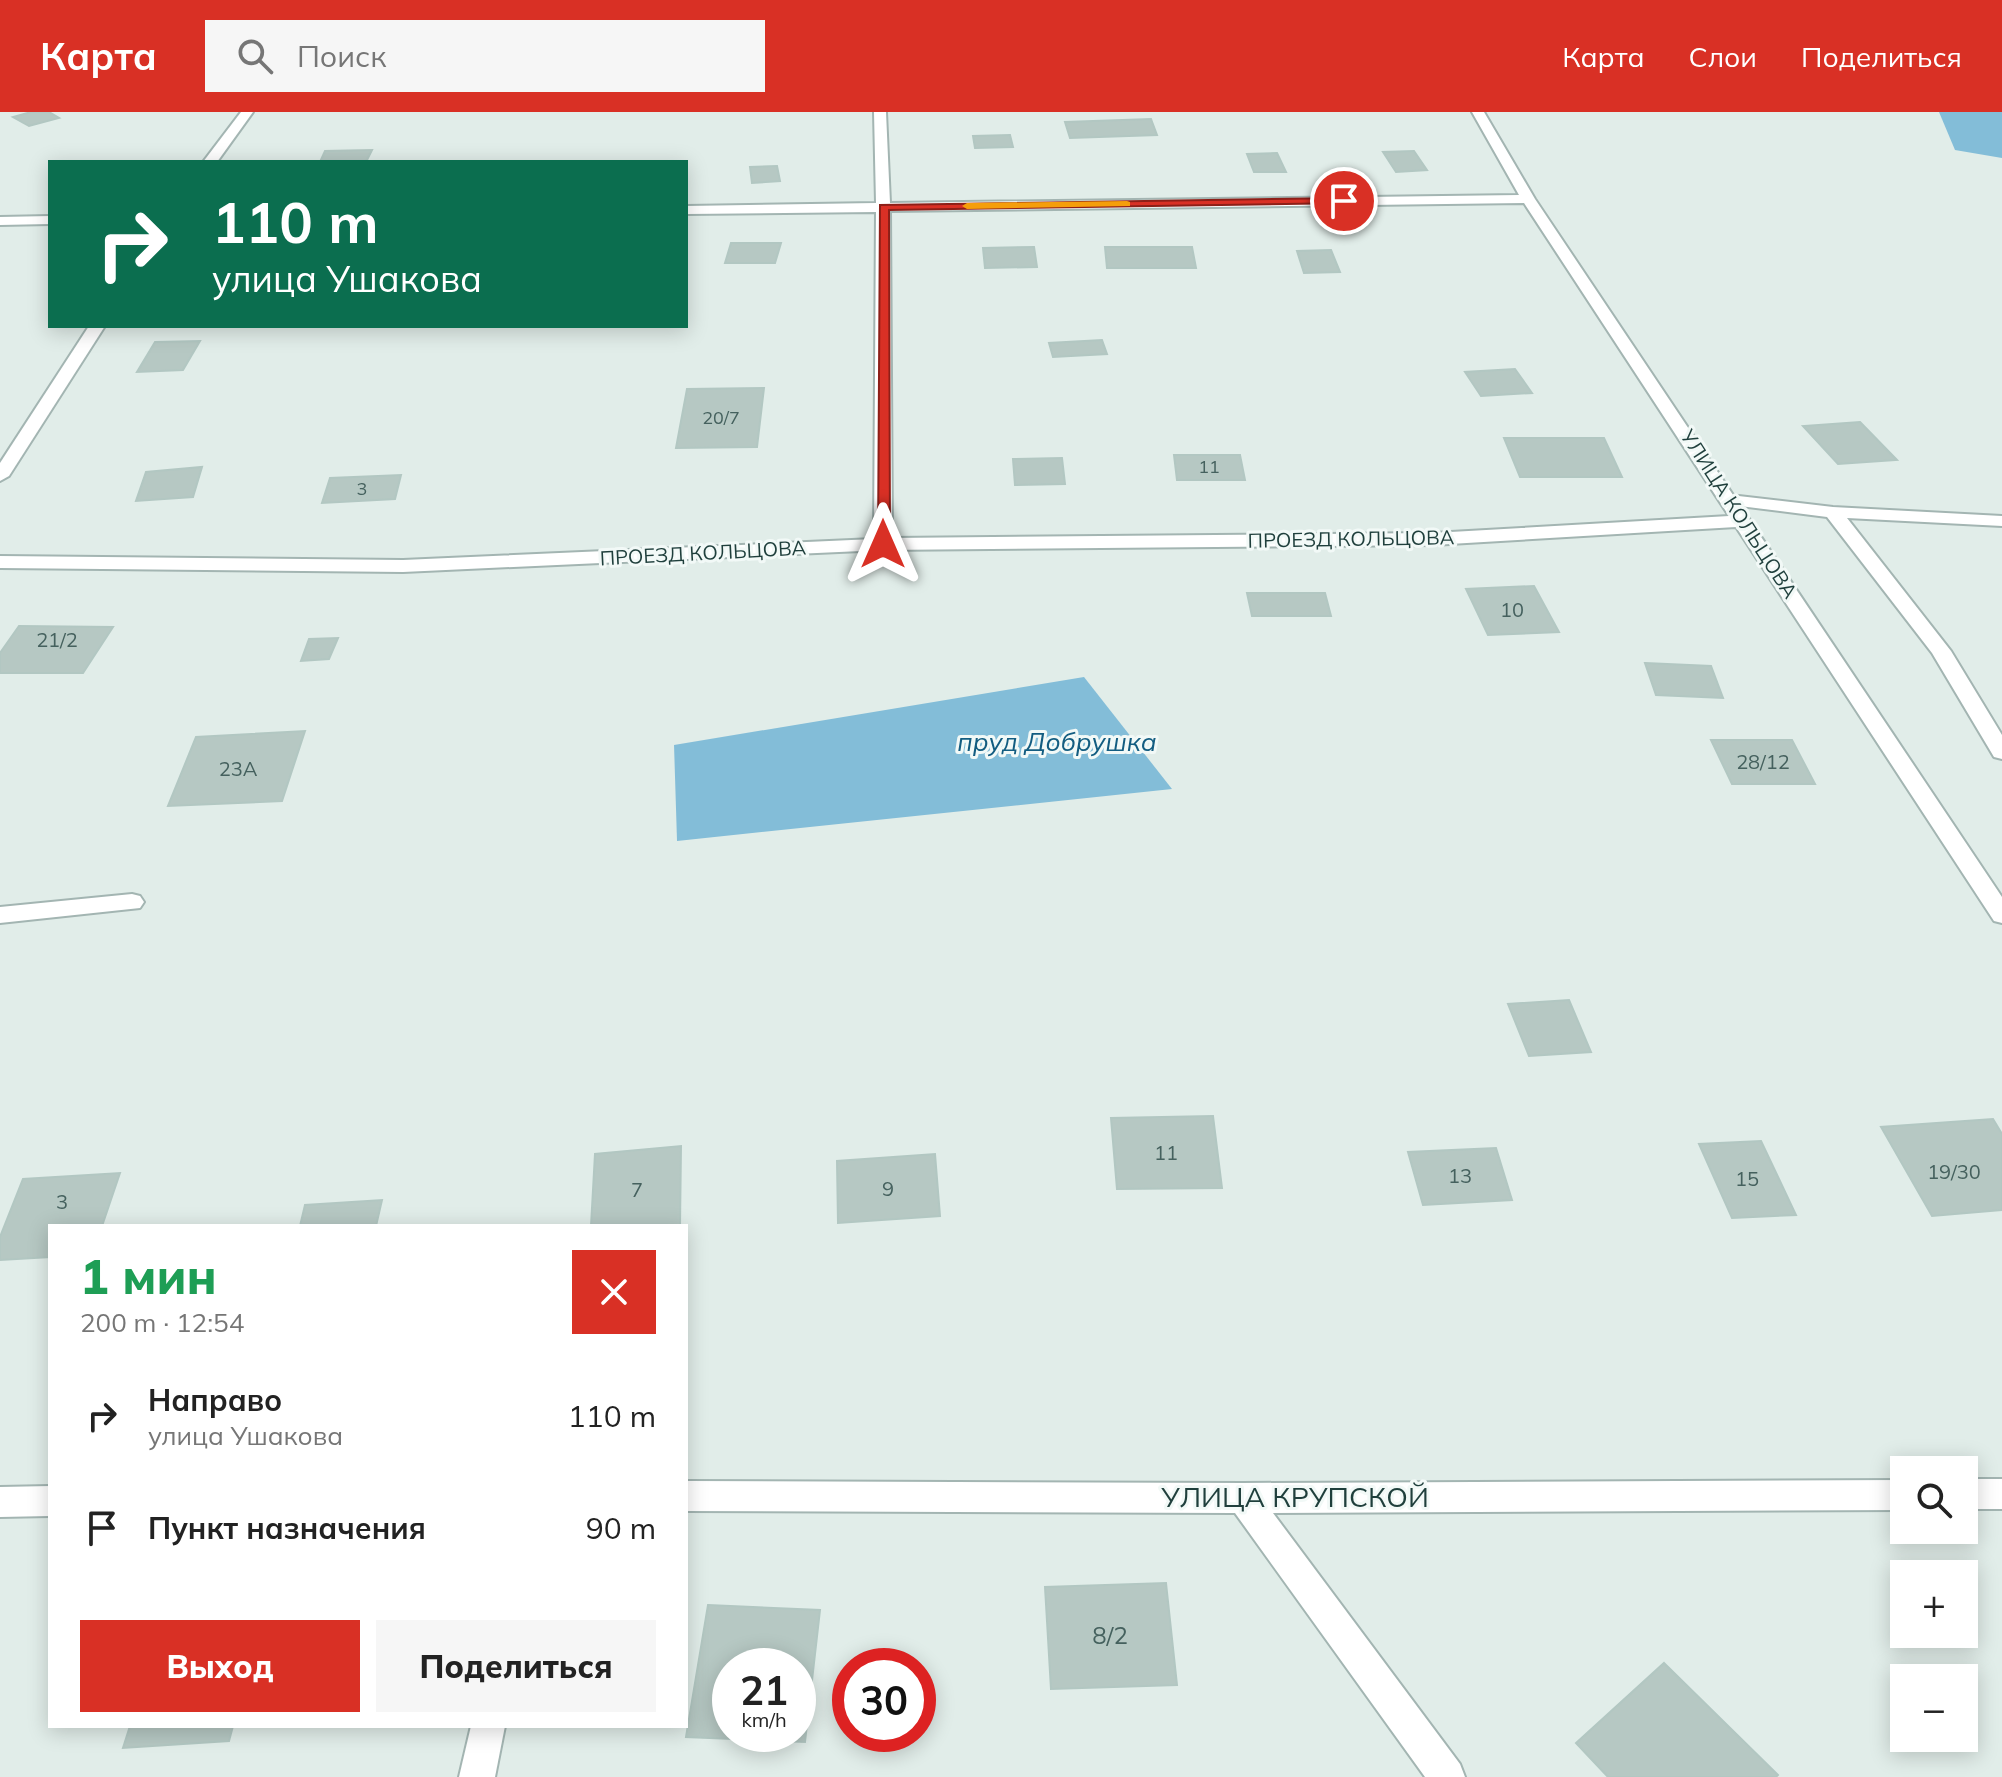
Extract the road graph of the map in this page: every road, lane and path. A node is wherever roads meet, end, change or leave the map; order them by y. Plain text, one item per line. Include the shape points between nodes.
1 (247, 112) edge
2 (880, 112) edge
3 (1478, 112) edge
4 (211, 160) edge
5 (1528, 199) junction
6 (883, 207) junction
7 (688, 210) edge
8 (48, 220) edge
9 (0, 221) edge
10 (96, 328) edge
11 (0, 476) edge
12 (1730, 500) junction
13 (1833, 512) junction
14 (1742, 521) junction
15 (2002, 521) edge
16 (883, 544) junction
17 (0, 562) edge
18 (2002, 752) edge
19 (132, 902) dead end
20 (0, 915) edge
21 (2002, 915) edge
22 (1978, 1494) edge
23 (2002, 1494) edge
24 (1890, 1495) edge
25 (688, 1496) edge
26 (1243, 1498) junction
27 (48, 1501) edge
28 (0, 1502) edge
29 (488, 1728) edge
30 (477, 1777) edge
31 (1447, 1777) edge

1 - 4 street
2 - 6 street
3 - 5 street, УЛИЦА КОЛЬЦОВА
5 - 6 street
5 - 12 street, УЛИЦА КОЛЬЦОВА
6 - 7 street
6 - 16 street
8 - 9 street
10 - 11 street
12 - 13 street
12 - 14 street, УЛИЦА КОЛЬЦОВА
13 - 15 street
13 - 18 street via 1941,651
14 - 16 street, ПРОЕЗД КОЛЬЦОВА via 1433,539
14 - 21 street, УЛИЦА КОЛЬЦОВА
16 - 17 street, ПРОЕЗД КОЛЬЦОВА via 403,566
19 - 20 street
22 - 23 street
24 - 26 street, УЛИЦА КРУПСКОЙ
25 - 26 street, УЛИЦА КРУПСКОЙ
26 - 31 street
27 - 28 street
29 - 30 street

